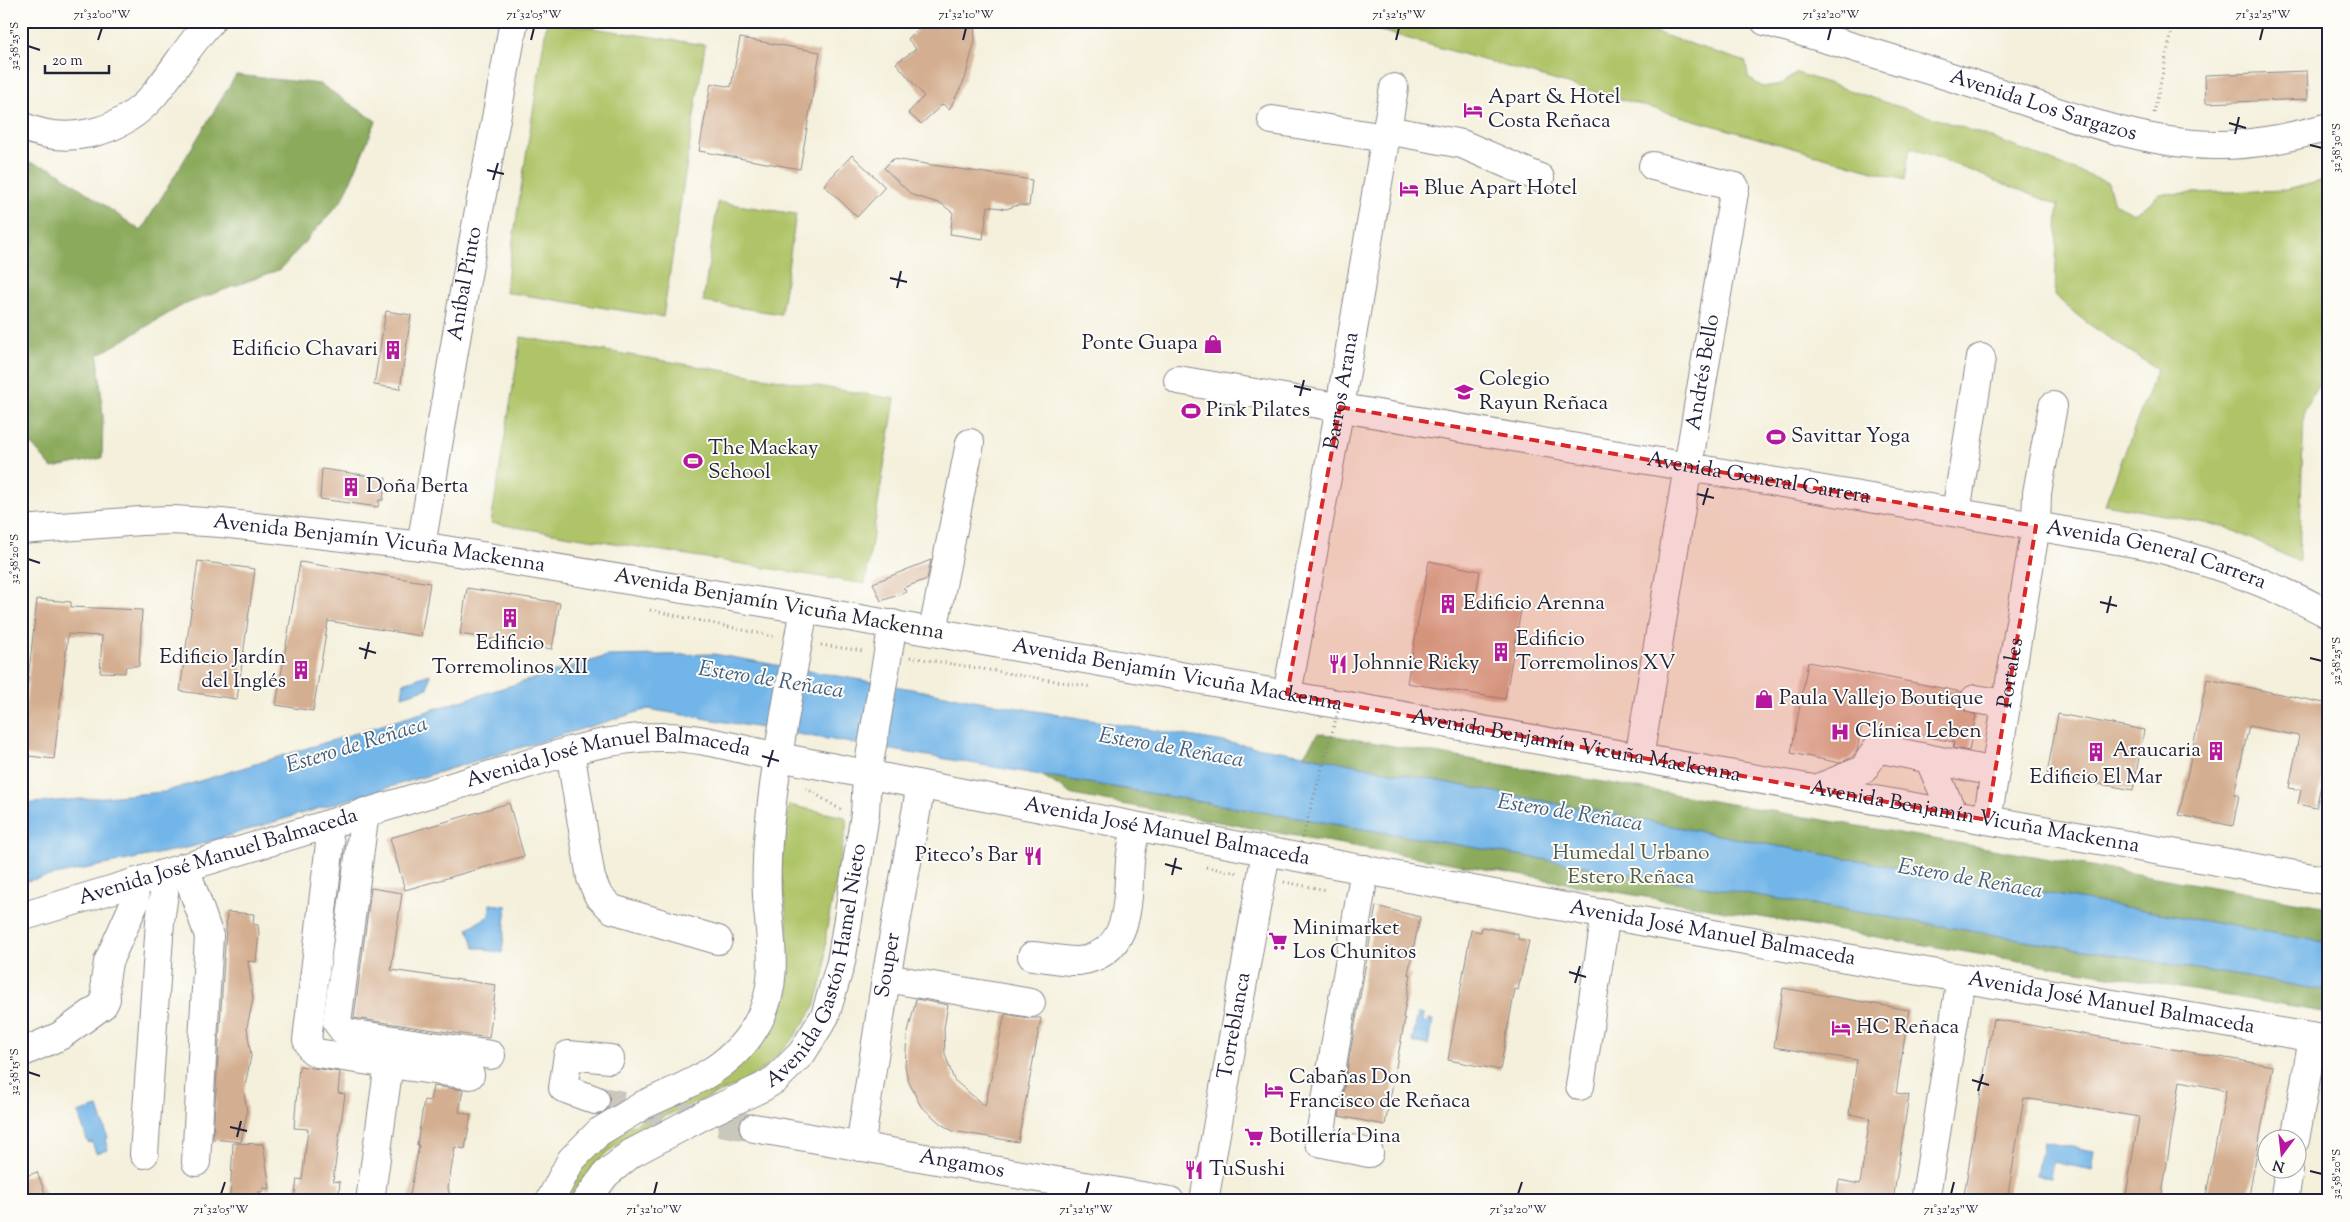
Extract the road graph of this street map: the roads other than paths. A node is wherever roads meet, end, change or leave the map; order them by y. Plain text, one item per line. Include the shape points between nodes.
1 (211, 21) edge
2 (514, 21) edge
3 (1765, 21) edge
4 (1394, 88) dead end
5 (1272, 120) dead end
6 (21, 126) edge
7 (2329, 127) edge
8 (1386, 134) junction
9 (1653, 166) dead end
10 (1540, 178) dead end
11 (1981, 358) dead end
12 (1178, 380) dead end
13 (2053, 406) dead end
14 (1340, 407) junction
15 (970, 443) dead end
16 (1687, 466) junction
17 (1956, 512) junction
18 (2036, 526) junction
19 (21, 530) edge
20 (421, 546) junction
21 (804, 609) junction
22 (2329, 614) edge
23 (893, 624) junction
24 (933, 631) junction
25 (1287, 694) junction
26 (1975, 699) dead end
27 (2005, 704) junction
28 (781, 747) junction
29 (570, 750) junction
30 (1639, 758) junction
31 (1929, 759) junction
32 (869, 764) junction
33 (1994, 772) junction
34 (921, 785) junction
35 (1816, 789) junction
36 (365, 812) junction
37 (1953, 814) junction
38 (1986, 820) junction
39 (325, 825) junction
40 (1136, 827) junction
41 (1266, 852) junction
42 (1365, 869) junction
43 (171, 878) junction
44 (2329, 881) edge
45 (134, 883) junction
46 (1606, 914) junction
47 (21, 917) edge
48 (718, 940) dead end
49 (1032, 956) dead end
50 (886, 978) junction
51 (1961, 978) junction
52 (173, 982) dead end
53 (1031, 1003) dead end
54 (2321, 1039) edge
55 (21, 1053) edge
56 (491, 1055) dead end
57 (610, 1059) dead end
58 (389, 1064) junction
59 (470, 1075) dead end
60 (1580, 1086) dead end
61 (595, 1100) tunnel mouth
62 (754, 1128) tunnel mouth
63 (2298, 1130) edge
64 (860, 1147) junction
65 (1369, 1153) dead end
66 (144, 1154) dead end
67 (196, 1162) dead end
68 (2287, 1180) edge
69 (370, 1201) edge
70 (550, 1201) edge
71 (586, 1201) edge
72 (1170, 1201) edge
73 (1204, 1201) edge
74 (1925, 1201) edge
75 (2284, 1201) edge

1 - 6 street via 152,97 134,115 118,124 98,132 66,136
2 - 20 street, Aníbal Pinto
3 - 7 street, Avenida Los Sargazos via 2080,120 2148,138 2198,144 2247,144
4 - 8 street, Barros Arana
5 - 8 street
8 - 10 street via 1462,144
8 - 14 street, Barros Arana
9 - 16 street, Andrés Bello via 1735,187
11 - 17 street
12 - 14 street, Avenida General Carrera
13 - 18 street, Portales via 2037,493
14 - 16 street, Avenida General Carrera
14 - 25 street, Barros Arana
15 - 24 street
16 - 17 street, Avenida General Carrera
16 - 30 street, Andrés Bello
17 - 18 street, Avenida General Carrera
18 - 22 street, Avenida General Carrera via 2121,540 2188,556 2269,585
18 - 27 street, Portales
19 - 20 street, Avenida Benjamín Vicuña Mackenna via 181,520
20 - 21 street, Avenida Benjamín Vicuña Mackenna
21 - 23 street, Avenida Benjamín Vicuña Mackenna
21 - 28 street, Avenida Gastón Hamel Nieto
23 - 24 street, Avenida Benjamín Vicuña Mackenna
23 - 32 street, Avenida Gastón Hamel Nieto
24 - 25 street, Avenida Benjamín Vicuña Mackenna
25 - 30 street, Avenida Benjamín Vicuña Mackenna via 1337,716
26 - 27 street
27 - 33 street, Portales
28 - 29 street, Avenida José Manuel Balmaceda via 662,736 603,742
28 - 32 street, Avenida José Manuel Balmaceda
28 - 70 street, Avenida Gastón Hamel Nieto, bridge via 768,850 767,895 773,969 766,1004 750,1036 730,1059 683,1088 644,1104 599,1132 571,1160
29 - 36 street, Avenida José Manuel Balmaceda
29 - 48 street via 591,878 598,895 612,909
30 - 35 street, Avenida Benjamín Vicuña Mackenna
31 - 33 street
31 - 35 street via 1877,748 1862,770
31 - 37 street
32 - 34 street, Avenida José Manuel Balmaceda
32 - 71 street, Avenida Gastón Hamel Nieto, bridge via 865,814 841,962 825,1016 802,1053 776,1079 632,1153 606,1174
33 - 38 street, Portales
34 - 40 street, Avenida José Manuel Balmaceda
34 - 50 street, Souper
35 - 37 street, Avenida Benjamín Vicuña Mackenna
36 - 39 street, Avenida José Manuel Balmaceda
36 - 56 street via 339,1026 348,1033
37 - 38 street, Avenida Benjamín Vicuña Mackenna
38 - 44 street, Avenida Benjamín Vicuña Mackenna
39 - 43 street, Avenida José Manuel Balmaceda
39 - 58 street via 330,843 308,1045 317,1053
40 - 41 street, Avenida José Manuel Balmaceda
40 - 49 street via 1128,912 1118,936 1105,950 1077,961
41 - 42 street, Avenida José Manuel Balmaceda
41 - 73 street, Torreblanca
42 - 46 street, Avenida José Manuel Balmaceda
42 - 65 street via 1320,1142
43 - 45 street, Avenida José Manuel Balmaceda
43 - 52 street via 175,911
43 - 66 street via 160,922
43 - 67 street via 209,936
45 - 47 street, Avenida José Manuel Balmaceda
45 - 55 street via 135,902 108,962 103,1005 60,1036
46 - 51 street, Avenida José Manuel Balmaceda
46 - 60 street
50 - 53 street
50 - 64 street, Souper
51 - 54 street, Avenida José Manuel Balmaceda
51 - 74 street
54 - 63 street
57 - 61 street via 568,1055 563,1088
58 - 59 street
58 - 69 street
62 - 64 street, Angamos
64 - 72 street, Angamos
68 - 75 street

